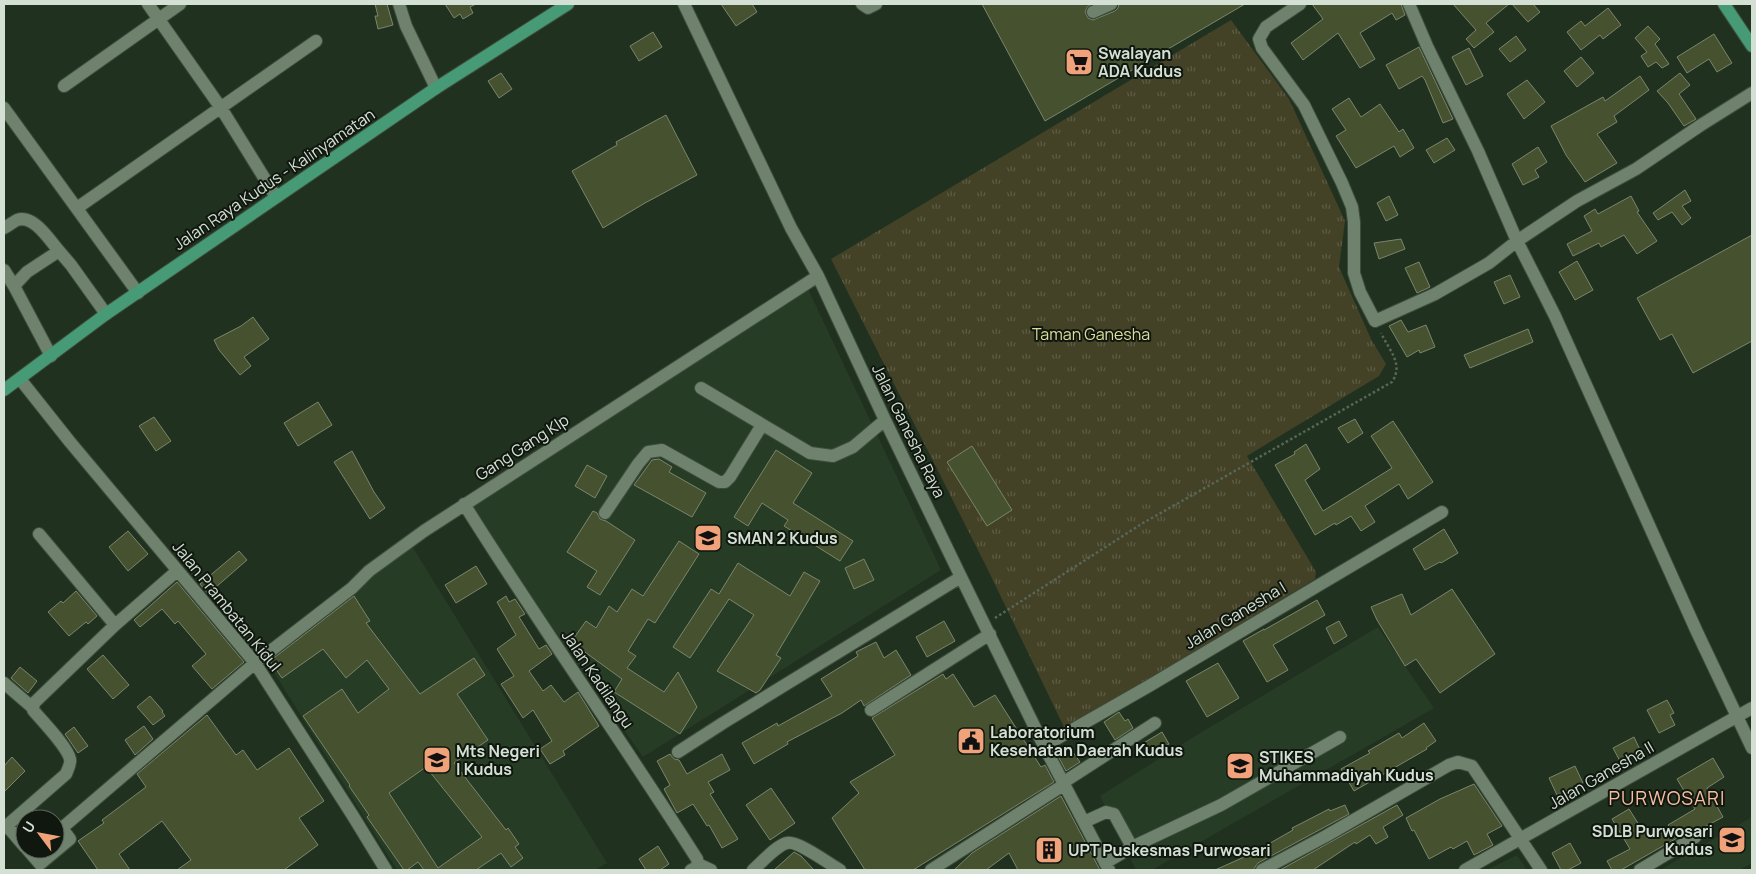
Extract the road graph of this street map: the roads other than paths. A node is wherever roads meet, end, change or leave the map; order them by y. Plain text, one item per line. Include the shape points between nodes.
1 (148, 4) edge
2 (180, 4) edge
3 (399, 4) edge
4 (684, 4) edge
5 (862, 4) edge
6 (876, 4) edge
7 (1110, 4) edge
8 (1300, 4) edge
9 (1409, 4) edge
10 (1724, 4) edge
11 (565, 5) edge
12 (1093, 12) dead end
13 (159, 19) junction
14 (316, 41) dead end
15 (1752, 46) edge
16 (64, 86) dead end
17 (436, 88) junction
18 (1752, 93) edge
19 (4, 108) edge
20 (221, 108) junction
21 (276, 197) junction
22 (77, 208) junction
23 (4, 228) edge
24 (1517, 241) junction
25 (59, 251) junction
26 (4, 270) edge
27 (818, 276) junction
28 (14, 286) junction
29 (138, 293) junction
30 (106, 314) junction
31 (51, 356) junction
32 (20, 379) junction
33 (702, 388) dead end
34 (4, 390) edge
35 (885, 420) junction
36 (762, 425) junction
37 (464, 504) junction
38 (1442, 512) dead end
39 (605, 513) dead end
40 (39, 534) dead end
41 (177, 571) junction
42 (961, 577) junction
43 (115, 625) junction
44 (988, 629) junction
45 (256, 663) junction
46 (4, 683) edge
47 (33, 708) junction
48 (1752, 708) edge
49 (870, 710) dead end
50 (1738, 717) junction
51 (1155, 723) dead end
52 (1340, 736) dead end
53 (1044, 746) junction
54 (1752, 748) edge
55 (678, 752) dead end
56 (1065, 783) junction
57 (1084, 822) junction
58 (65, 825) edge
59 (5, 827) edge
60 (65, 832) edge
61 (15, 837) edge
62 (1695, 837) dead end
63 (1521, 840) junction
64 (65, 843) edge
65 (1132, 847) junction
66 (36, 859) edge
67 (46, 859) edge
68 (1107, 866) edge
69 (694, 867) edge
70 (386, 870) edge
71 (711, 870) edge
72 (753, 870) edge
73 (840, 870) edge
74 (930, 870) edge
75 (1262, 870) edge
76 (1465, 870) edge
77 (1541, 870) edge
78 (1640, 870) edge

1 - 13 street
2 - 13 street
3 - 17 street
4 - 27 street, Jalan Ganesha Raya via 791,228
5 - 6 street via 868,8
7 - 12 street
8 - 24 street via 1266,27 1259,38 1262,48 1304,105 1352,207 1354,273 1375,321 1452,284 1489,263
9 - 24 street
10 - 15 main road
11 - 17 main road, Jalan Raya Kudus - Kalinyamatan
13 - 16 street
13 - 20 street
14 - 20 street
17 - 21 main road, Jalan Raya Kudus - Kalinyamatan
18 - 24 street
19 - 22 street
20 - 21 street
20 - 22 street
21 - 29 main road, Jalan Raya Kudus - Kalinyamatan
22 - 29 street
23 - 25 street via 18,220 34,222
24 - 50 street via 1555,316 1696,632
25 - 28 street via 27,272
25 - 30 street
26 - 28 street
27 - 35 street, Jalan Ganesha Raya
27 - 37 street, Gang Gang Klp
28 - 31 street
29 - 30 main road, Jalan Raya Kudus - Kalinyamatan
30 - 31 main road, Jalan Raya Kudus - Kalinyamatan
31 - 32 main road, Jalan Raya Kudus - Kalinyamatan
32 - 34 main road, Jalan Raya Kudus - Kalinyamatan
32 - 41 street, Jalan Prambatan Kidul
33 - 36 street
35 - 36 street via 854,447 833,456 810,453
35 - 42 street, Jalan Ganesha Raya
36 - 39 street via 725,482 711,478 662,450 648,452
37 - 45 street, Gang Gang Klp via 369,571 357,584
37 - 69 street, Jalan Kadilangu via 509,577 643,773 697,859
38 - 53 street, Jalan Ganesha I
40 - 43 street
41 - 43 street
41 - 45 street, Jalan Prambatan Kidul
42 - 44 street, Jalan Ganesha Raya
42 - 55 street
43 - 47 street via 37,699
44 - 49 street
44 - 53 street, Jalan Ganesha Raya
45 - 58 street, Gang Gang Klp
45 - 70 street, Jalan Prambatan Kidul
46 - 47 street
47 - 59 street via 66,751 70,765 66,774
48 - 50 street, Jalan Ganesha II
50 - 54 street
50 - 63 street, Jalan Ganesha II
51 - 56 street
52 - 65 street via 1221,805
53 - 56 street, Jalan Ganesha Raya
56 - 57 street, Jalan Ganesha Raya
56 - 74 street
57 - 65 street via 1106,812 1114,814
57 - 68 street, Jalan Ganesha Raya
59 - 61 street
60 - 64 street, Gang Gang Klp via 70,839
62 - 78 street
63 - 75 street via 1472,766 1458,762
63 - 76 street, Jalan Ganesha II
63 - 77 street
65 - 68 street
66 - 67 street, Gang Gang Klp via 40,864
69 - 71 street
72 - 73 street via 788,842

